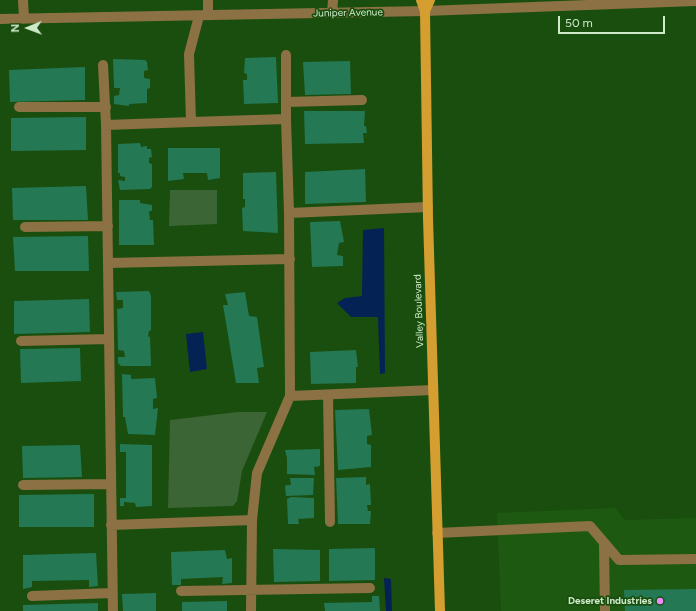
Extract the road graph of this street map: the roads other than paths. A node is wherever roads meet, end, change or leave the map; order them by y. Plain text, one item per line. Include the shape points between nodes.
1 (23, 0) edge
2 (208, 0) edge
3 (333, 0) edge
4 (421, 0) edge
5 (430, 0) edge
6 (664, 1) edge
7 (696, 1) edge
8 (425, 11) junction
9 (332, 13) junction
10 (204, 16) junction
11 (0, 19) edge
12 (24, 19) junction
13 (286, 55) dead end
14 (103, 65) dead end
15 (362, 100) dead end
16 (286, 102) junction
17 (19, 107) dead end
18 (106, 107) junction
19 (286, 119) junction
20 (191, 122) junction
21 (106, 125) junction
22 (428, 207) junction
23 (289, 213) junction
24 (108, 226) junction
25 (25, 227) dead end
26 (290, 259) junction
27 (108, 263) junction
28 (109, 339) junction
29 (21, 341) dead end
30 (433, 390) junction
31 (328, 394) junction
32 (290, 396) junction
33 (110, 484) junction
34 (23, 485) dead end
35 (252, 520) junction
36 (330, 522) dead end
37 (111, 525) junction
38 (437, 533) junction
39 (604, 544) junction
40 (696, 559) edge
41 (370, 588) dead end
42 (251, 590) junction
43 (181, 591) dead end
44 (112, 593) junction
45 (32, 596) dead end
46 (113, 611) edge
47 (250, 611) edge
48 (440, 611) edge
49 (605, 611) edge

1 - 12 street
2 - 10 street
3 - 9 street
4 - 8 main road, Valley Boulevard
5 - 8 main road, Valley Boulevard
6 - 7 street, Juniper Avenue
6 - 8 street, Juniper Avenue
8 - 9 street, Juniper Avenue
8 - 22 main road, Valley Boulevard
9 - 10 street, Juniper Avenue
10 - 12 street, Juniper Avenue
10 - 20 street via 189,54
11 - 12 street, Juniper Avenue
13 - 16 street
14 - 18 street
15 - 16 street
16 - 19 street
17 - 18 street
18 - 21 street
19 - 20 street
19 - 23 street
20 - 21 street
21 - 24 street
22 - 23 street
22 - 30 main road, Valley Boulevard
23 - 26 street
24 - 25 street
24 - 27 street
26 - 27 street
26 - 32 street
27 - 28 street
28 - 29 street
28 - 33 street
30 - 31 street
30 - 38 main road, Valley Boulevard
31 - 32 street
31 - 36 street
32 - 35 street via 257,473
33 - 34 street
33 - 37 street
35 - 37 street
35 - 42 street
37 - 44 street
38 - 39 street via 590,526
38 - 48 main road, Valley Boulevard
39 - 40 street via 619,560
39 - 49 street
41 - 42 street
42 - 43 street
42 - 47 street
44 - 45 street
44 - 46 street

